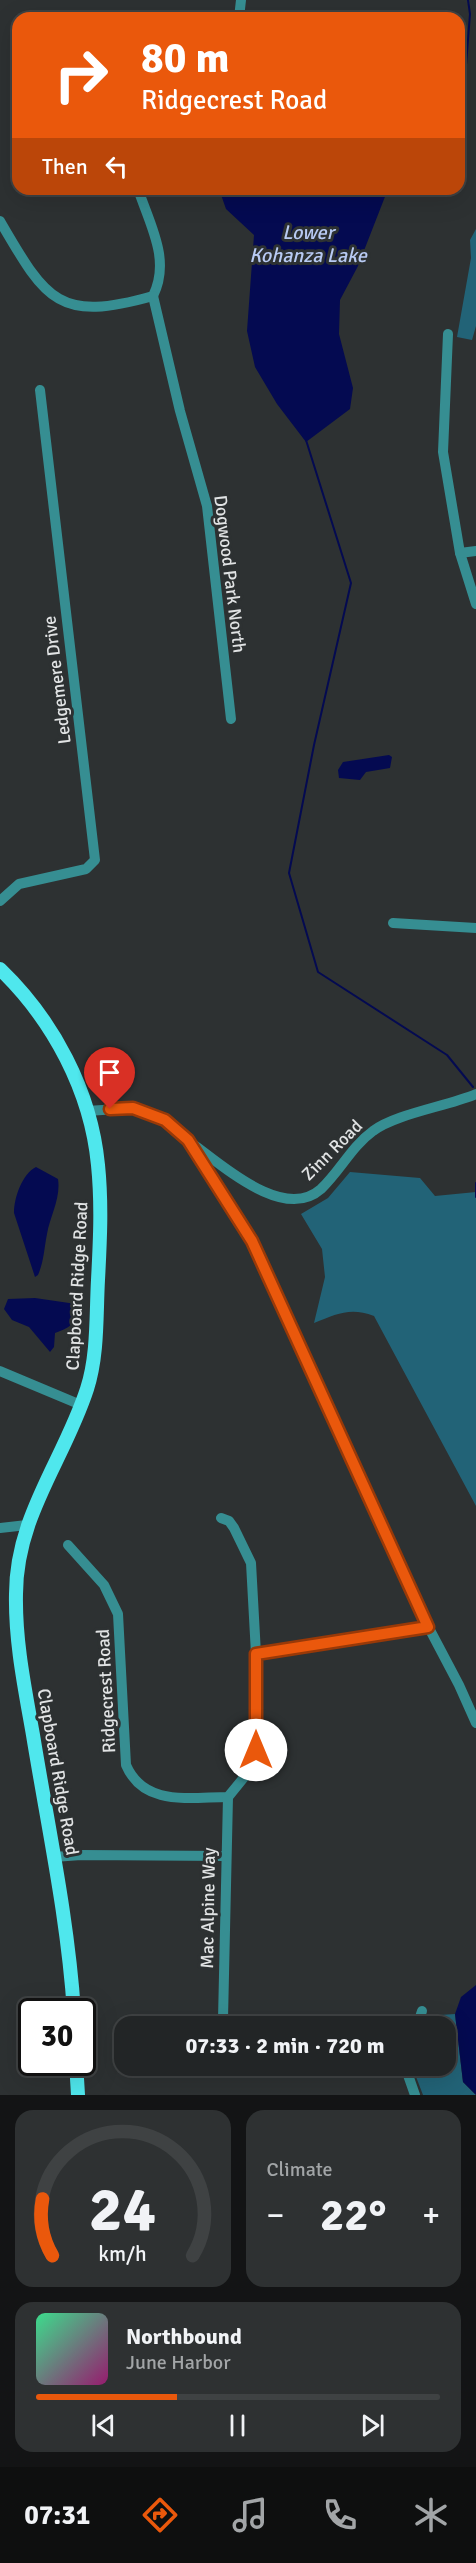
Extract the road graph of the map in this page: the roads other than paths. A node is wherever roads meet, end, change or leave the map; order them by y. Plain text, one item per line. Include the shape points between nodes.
1 (140, 195) edge
2 (0, 221) edge
3 (153, 296) junction
4 (447, 334) dead end
5 (40, 390) dead end
6 (476, 550) edge
7 (460, 553) junction
8 (476, 604) edge
9 (231, 719) dead end
10 (0, 901) edge
11 (393, 923) dead end
12 (476, 928) edge
13 (0, 969) edge
14 (476, 1094) edge
15 (87, 1110) junction
16 (188, 1140) junction
17 (0, 1371) edge
18 (81, 1405) junction
19 (221, 1518) dead end
20 (27, 1525) junction
21 (0, 1528) edge
22 (68, 1545) dead end
23 (428, 1627) junction
24 (256, 1654) junction
25 (476, 1723) edge
26 (228, 1797) junction
27 (225, 1856) junction
28 (54, 1857) junction
29 (73, 1998) edge
30 (422, 2011) dead end
31 (223, 2016) edge
32 (420, 2016) edge
33 (77, 2076) edge
34 (408, 2076) edge
35 (78, 2095) edge
36 (415, 2095) edge

1 - 3 street via 161,259 160,282
2 - 3 street via 35,278 68,305 115,307
3 - 9 street, Dogwood Park North via 207,506
4 - 7 street via 443,452
5 - 10 street, Ledgemere Drive via 95,860 86,869 19,884
6 - 7 street
7 - 8 street
11 - 12 street
13 - 15 main road, Clapboard Ridge Road via 51,1030
14 - 16 street, Zinn Road via 373,1130 319,1191 299,1198 269,1194 252,1186
15 - 16 street via 133,1108 165,1120
15 - 18 main road, Clapboard Ridge Road via 98,1162 100,1226 95,1343 90,1379
16 - 23 street via 252,1241
17 - 18 street
18 - 20 main road, Clapboard Ridge Road
19 - 24 street via 234,1528 251,1563
20 - 21 street
20 - 28 main road, Clapboard Ridge Road via 18,1562 16,1622
22 - 26 street, Ridgecrest Road via 104,1585 118,1614 126,1765 132,1779 145,1790 162,1796
23 - 24 street
23 - 25 street
24 - 26 street via 256,1757
26 - 27 street, Mac Alpine Way
27 - 28 street
27 - 31 street, Mac Alpine Way
28 - 29 main road, Clapboard Ridge Road
30 - 32 street
33 - 35 main road
34 - 36 street

